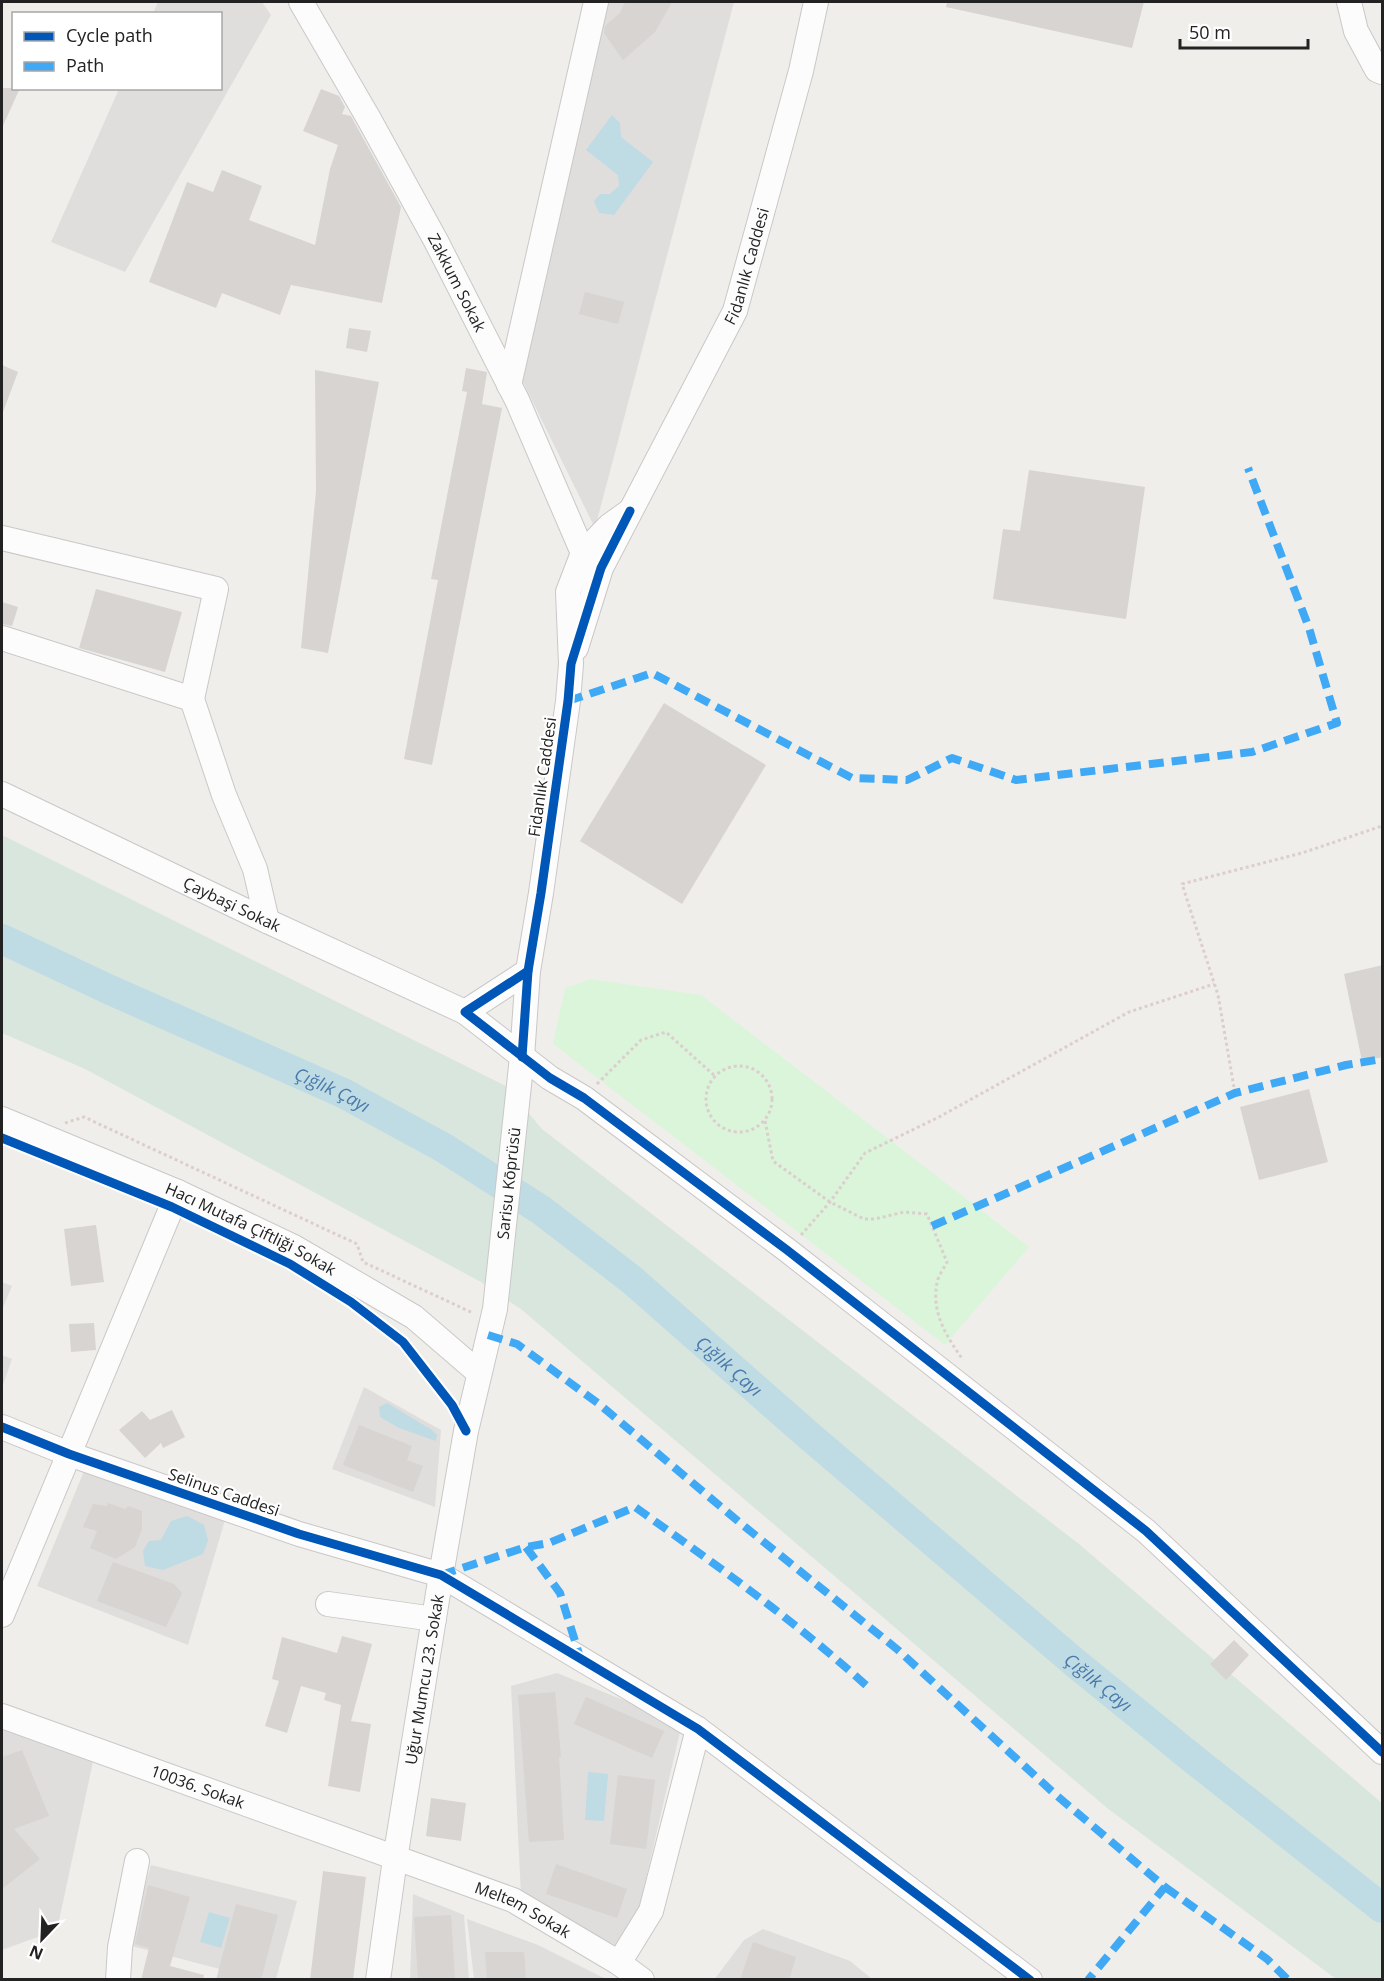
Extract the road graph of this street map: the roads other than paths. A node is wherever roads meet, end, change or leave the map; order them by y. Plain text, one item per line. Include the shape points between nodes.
1 (301, 2) edge
2 (596, 2) edge
3 (816, 2) edge
4 (1349, 2) edge
5 (1383, 72) edge
6 (510, 385) junction
7 (2, 538) edge
8 (592, 561) junction
9 (2, 638) edge
10 (192, 699) junction
11 (2, 794) edge
12 (267, 921) junction
13 (528, 971) junction
14 (465, 1012) junction
15 (522, 1057) junction
16 (2, 1119) edge
17 (178, 1192) junction
18 (494, 1314) joint
19 (479, 1372) junction
20 (2, 1427) edge
21 (69, 1454) junction
22 (441, 1575) junction
23 (327, 1604) dead end
24 (2, 1615) edge
25 (434, 1618) junction
26 (2, 1716) edge
27 (698, 1729) junction
28 (1383, 1752) edge
29 (394, 1859) junction
30 (137, 1861) dead end
31 (619, 1963) junction
32 (118, 1980) edge
33 (378, 1980) edge
34 (642, 1980) edge
35 (1030, 1980) edge

1 - 6 street, Zakkum Sokak via 431,231
2 - 6 street
3 - 8 street, Fidanlık Caddesi via 735,311 630,511 609,526
4 - 5 street via 1356,31 1377,70
6 - 8 street, Zakkum Sokak
7 - 10 street via 216,590
8 - 13 street, Fidanlık Caddesi via 568,592 571,664 567,712
9 - 10 street
10 - 12 street via 224,795 255,869
11 - 12 street, Çaybaşi Sokak
12 - 14 street, Çaybaşi Sokak
13 - 14 street
13 - 15 street, Fidanlık Caddesi
14 - 15 street, Çaybaşi Sokak
15 - 18 street, Sarisu Kōprüsü
15 - 28 street, Çaybaşi Sokak via 584,1098 787,1250 1146,1531
16 - 17 street, Hacı Mutafa Çiftliği Sokak
17 - 19 street, Hacı Mutafa Çiftliği Sokak via 294,1247 414,1317
17 - 21 street
18 - 19 street, Uğur Mumcu 23. Sokak
19 - 22 street, Uğur Mumcu 23. Sokak
20 - 21 street, Selinus Caddesi
21 - 22 street, Selinus Caddesi via 299,1534
21 - 24 street
22 - 25 street, Uğur Mumcu 23. Sokak
22 - 27 street, Selinus Caddesi
23 - 25 street
25 - 29 street, Uğur Mumcu 23. Sokak
26 - 29 street, 10036. Sokak
27 - 31 street via 651,1911
27 - 35 street, Selinus Caddesi
29 - 31 street, Meltem Sokak via 513,1900
29 - 33 street, Uğur Mumcu 23. Sokak
30 - 32 street via 120,1947
31 - 34 street, Meltem Sokak

